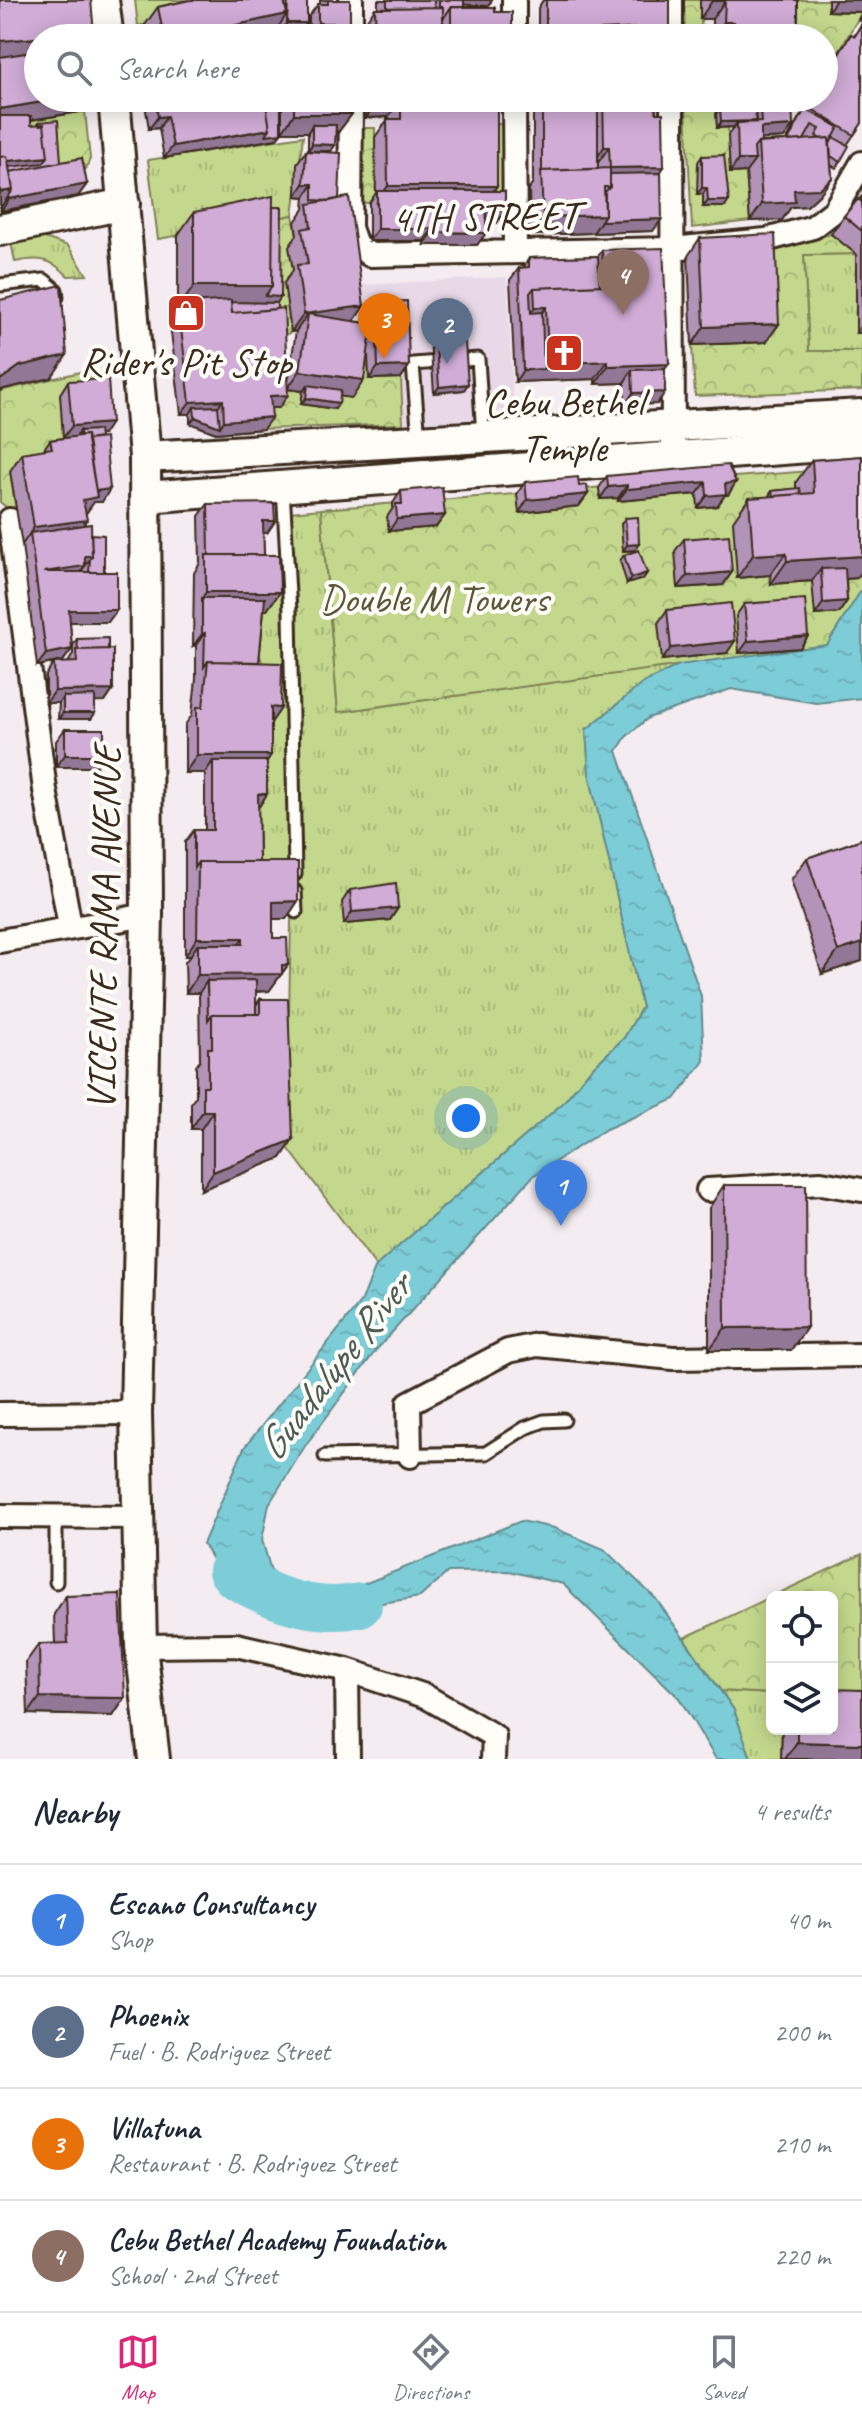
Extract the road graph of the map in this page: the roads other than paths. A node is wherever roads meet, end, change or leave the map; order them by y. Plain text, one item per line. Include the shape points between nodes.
1 (103, 0) edge
2 (351, 0) edge
3 (514, 0) edge
4 (671, 0) edge
5 (106, 24) edge
6 (351, 24) edge
7 (514, 24) edge
8 (671, 24) edge
9 (115, 112) edge
10 (351, 112) edge
11 (514, 112) edge
12 (672, 112) edge
13 (862, 163) edge
14 (124, 204) junction
15 (0, 230) edge
16 (672, 249) junction
17 (515, 252) junction
18 (0, 285) edge
19 (59, 315) edge
20 (673, 426) junction
21 (854, 430) edge
22 (483, 437) junction
23 (419, 441) junction
24 (145, 457) junction
25 (673, 458) junction
26 (283, 487) junction
27 (145, 497) junction
28 (10, 520) dead end
29 (296, 912) edge
30 (147, 915) junction
31 (70, 926) junction
32 (0, 941) edge
33 (708, 1190) dead end
34 (862, 1190) edge
35 (862, 1355) edge
36 (136, 1413) junction
37 (0, 1414) edge
38 (564, 1420) dead end
39 (325, 1456) dead end
40 (410, 1456) junction
41 (0, 1516) edge
42 (56, 1516) junction
43 (137, 1517) junction
44 (56, 1582) dead end
45 (141, 1646) junction
46 (347, 1670) junction
47 (154, 1759) edge
48 (348, 1759) edge
49 (493, 1759) edge

1 - 5 main road
2 - 6 street
3 - 7 street
4 - 8 street
9 - 14 main road, VICENTE RAMA AVENUE
10 - 17 street, 4TH STREET via 350,228 356,245 370,255
11 - 17 street
12 - 16 street
13 - 16 street, 4TH STREET via 834,211 813,227 766,240
14 - 15 main road
14 - 24 main road, VICENTE RAMA AVENUE
16 - 17 street, 4TH STREET
16 - 20 street
18 - 19 lane via 44,280 56,290
20 - 21 main road
20 - 22 main road
20 - 25 street
21 - 25 main road
22 - 23 main road
22 - 23 lane via 478,359 413,364
23 - 24 main road
24 - 27 main road, VICENTE RAMA AVENUE
25 - 26 main road
26 - 27 main road
26 - 29 lane
27 - 30 main road, VICENTE RAMA AVENUE
28 - 31 street via 43,774
30 - 31 street
30 - 36 main road, VICENTE RAMA AVENUE
31 - 32 street
33 - 34 street via 821,1183
35 - 40 street via 673,1358 537,1345 508,1351 409,1403
36 - 37 street
36 - 43 main road, VICENTE RAMA AVENUE
38 - 40 lane via 525,1428 486,1453
39 - 40 lane
41 - 42 street
42 - 43 street
42 - 44 lane
43 - 45 main road, VICENTE RAMA AVENUE
45 - 46 street via 236,1645
45 - 47 main road, VICENTE RAMA AVENUE
46 - 48 street
46 - 49 street via 425,1696 494,1736

